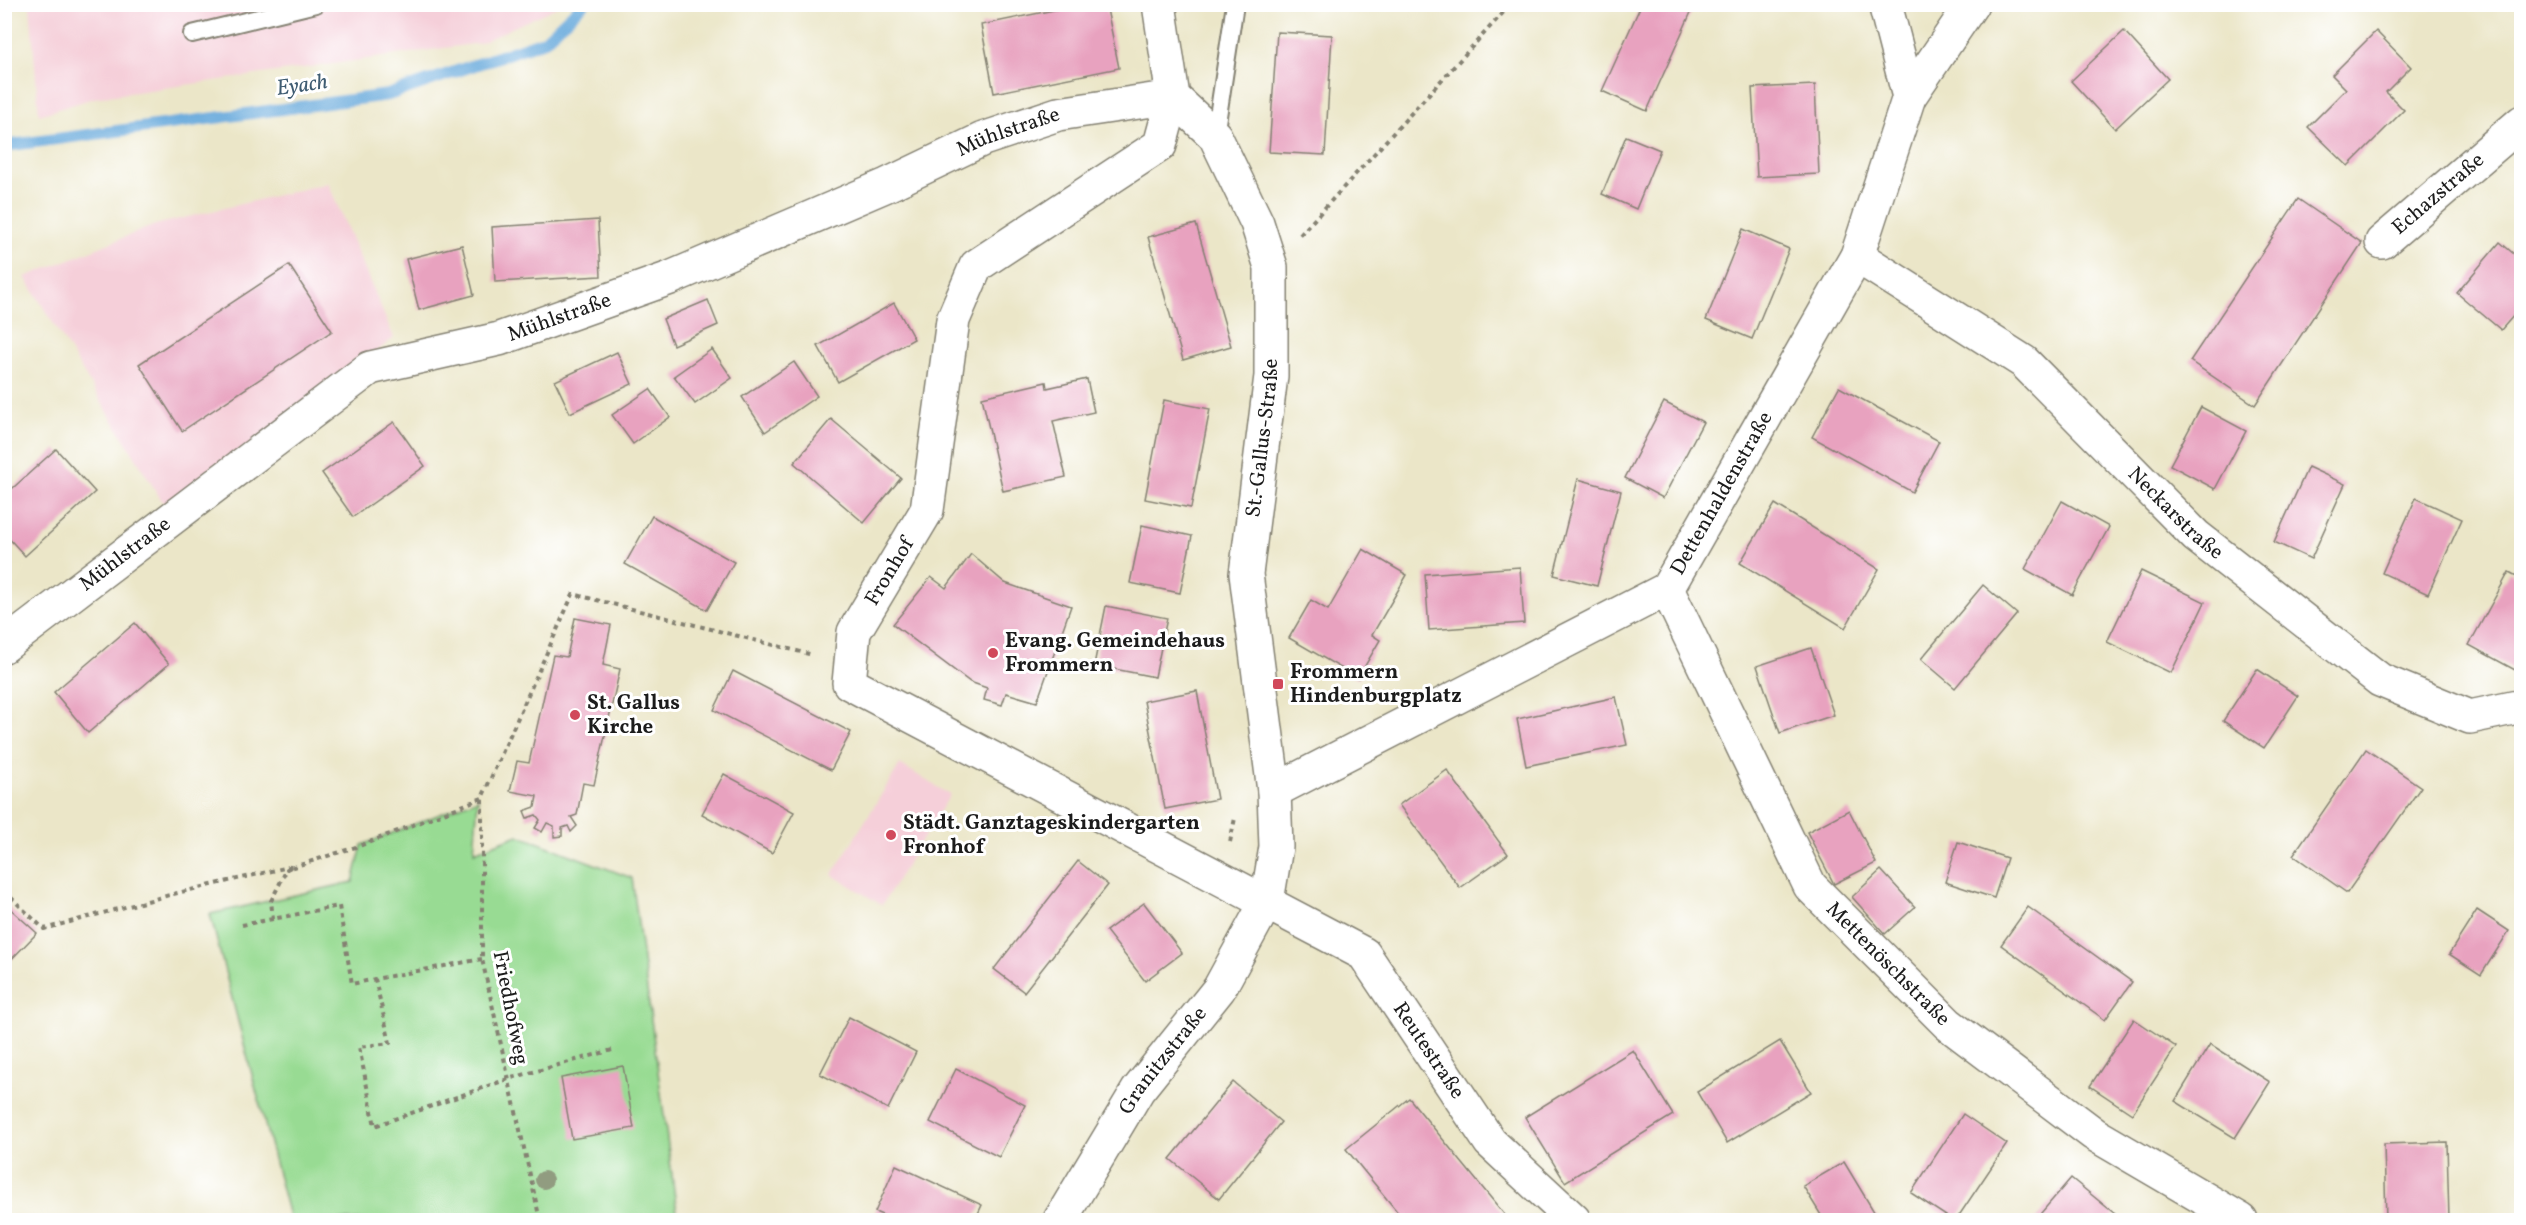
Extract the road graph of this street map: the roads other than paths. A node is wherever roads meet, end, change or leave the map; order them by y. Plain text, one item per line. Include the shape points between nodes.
1 (316, 4) edge
2 (1159, 4) edge
3 (1235, 4) edge
4 (1885, 4) edge
5 (1972, 4) edge
6 (192, 34) dead end
7 (1173, 96) junction
8 (1909, 97) junction
9 (2522, 122) edge
10 (1215, 136) junction
11 (2382, 242) dead end
12 (1857, 256) junction
13 (1667, 589) junction
14 (4, 646) edge
15 (2522, 706) edge
16 (1274, 791) junction
17 (1267, 901) junction
18 (1060, 1221) edge
19 (1574, 1221) edge
20 (2241, 1221) edge

1 - 6 lane
2 - 7 street
3 - 10 lane
4 - 8 street
5 - 8 street, Dettenhaldenstraße
7 - 10 street, St.-Gallus-Straße
7 - 14 street, Mühlstraße via 1058,114 983,139 887,185 670,278 499,339 370,368
7 - 17 street, Fronhof via 1160,145 976,266 953,320 927,510 854,632 849,683
8 - 12 street, Dettenhaldenstraße
9 - 11 street, Echazstraße
10 - 16 street, St.-Gallus-Straße via 1257,223 1271,267 1271,376 1246,574
12 - 13 street, Dettenhaldenstraße
12 - 15 street, Neckarstraße via 2024,362 2196,536 2380,680 2470,717
13 - 16 street, Dettenhaldenstraße
13 - 20 street, Mettenöschstraße via 1810,886 1948,1024 2094,1134
16 - 17 street, St.-Gallus-Straße via 1276,847
17 - 18 street, Granitzstraße via 1219,989 1138,1090
17 - 19 street, Reutestraße via 1364,954 1490,1142

